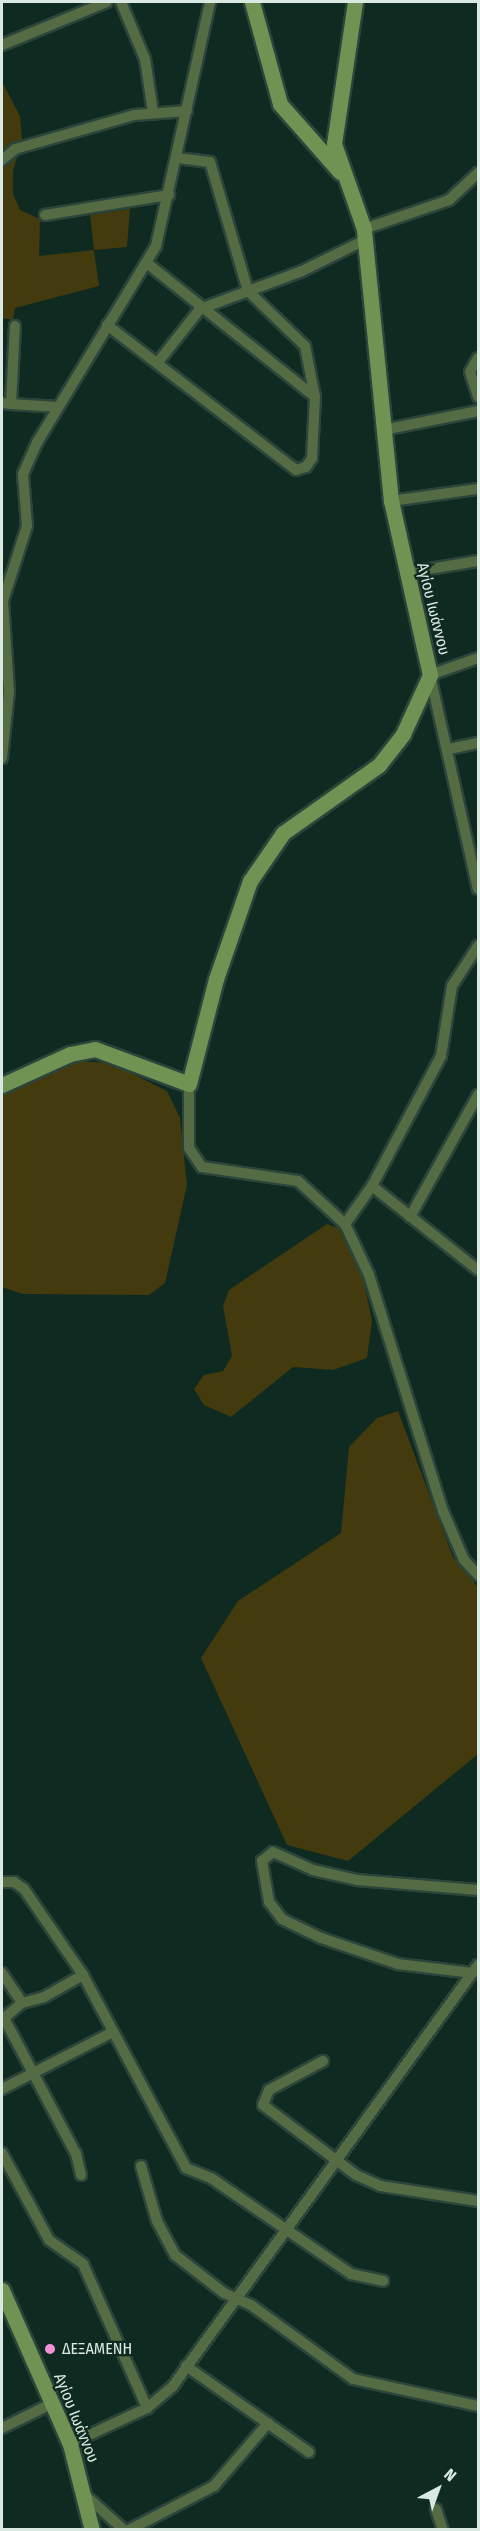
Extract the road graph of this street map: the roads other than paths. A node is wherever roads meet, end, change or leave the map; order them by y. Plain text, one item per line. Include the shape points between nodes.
1 (107, 2) edge
2 (121, 2) edge
3 (210, 2) edge
4 (252, 2) edge
5 (355, 2) edge
6 (2, 45) edge
7 (187, 111) junction
8 (153, 112) junction
9 (177, 158) junction
10 (2, 160) edge
11 (478, 173) edge
12 (345, 177) junction
13 (169, 195) junction
14 (45, 215) dead end
15 (364, 234) junction
16 (148, 264) junction
17 (248, 291) junction
18 (200, 309) junction
19 (107, 325) junction
20 (15, 327) dead end
21 (478, 358) edge
22 (159, 361) junction
23 (478, 397) edge
24 (315, 398) junction
25 (6, 404) edge
26 (58, 407) junction
27 (478, 411) edge
28 (383, 430) junction
29 (478, 489) edge
30 (391, 501) junction
31 (478, 561) edge
32 (405, 573) junction
33 (478, 658) edge
34 (430, 675) junction
35 (478, 743) edge
36 (449, 749) junction
37 (2, 758) edge
38 (478, 889) edge
39 (478, 946) edge
40 (189, 1084) junction
41 (2, 1085) edge
42 (478, 1095) edge
43 (372, 1186) junction
44 (410, 1217) junction
45 (345, 1224) junction
46 (478, 1270) edge
47 (478, 1575) edge
48 (2, 1882) edge
49 (478, 1890) edge
50 (476, 1969) edge
51 (2, 1972) edge
52 (83, 1975) junction
53 (22, 2003) junction
54 (113, 2032) junction
55 (323, 2061) dead end
56 (32, 2073) junction
57 (2, 2089) edge
58 (2, 2152) edge
59 (337, 2162) junction
60 (141, 2166) dead end
61 (81, 2175) dead end
62 (478, 2201) edge
63 (289, 2231) junction
64 (383, 2281) dead end
65 (2, 2290) edge
66 (237, 2299) junction
67 (186, 2366) junction
68 (53, 2403) junction
69 (478, 2406) edge
70 (147, 2408) junction
71 (267, 2423) junction
72 (2, 2428) edge
73 (70, 2444) junction
74 (309, 2452) dead end
75 (85, 2495) junction
76 (436, 2509) dead end
77 (92, 2529) edge
78 (124, 2529) edge
79 (129, 2529) edge
80 (443, 2529) edge

1 - 6 street
2 - 8 street via 145,58
3 - 7 street
4 - 12 street, Αγίου Ιωάννου via 280,104
5 - 12 street via 334,129
7 - 8 street
7 - 9 street
8 - 10 street via 15,149
9 - 13 street
9 - 17 street via 210,162
11 - 15 street via 449,200
12 - 15 street, Αγίου Ιωάννου
13 - 14 street
13 - 16 street
15 - 17 street
15 - 28 street, Αγίου Ιωάννου
16 - 18 street
16 - 19 street
17 - 18 street
17 - 24 street via 301,340 312,367
18 - 22 street
18 - 24 street
19 - 22 street
19 - 26 street
20 - 25 street
21 - 23 street via 470,372
22 - 24 street via 296,470 312,458
25 - 26 street
26 - 37 street via 23,474 27,526 3,601 9,691
27 - 28 street
28 - 30 street, Αγίου Ιωάννου
29 - 30 street
30 - 32 street, Αγίου Ιωάννου
31 - 32 street
32 - 34 street, Αγίου Ιωάννου
33 - 34 street
34 - 36 street
34 - 40 street, Αγίου Ιωάννου via 403,734 379,765 283,834 250,881 216,979
35 - 36 street
36 - 38 street
39 - 43 street via 452,987 441,1056
40 - 41 street via 95,1049 70,1054
40 - 45 street via 189,1148 202,1167 298,1181
42 - 44 street
43 - 44 street
43 - 45 street
44 - 46 street
45 - 47 street via 369,1275 407,1410 443,1511 464,1560
48 - 52 street via 14,1882 24,1889
49 - 50 street via 357,1880 313,1870 273,1852 262,1861 269,1902 282,1919 321,1938 398,1964
50 - 59 street
51 - 53 street
52 - 53 street via 45,1997
52 - 54 street
53 - 56 street via 4,2018
54 - 56 street
54 - 63 street via 186,2168 211,2178
55 - 59 street via 269,2090 263,2105
56 - 57 street
56 - 61 street via 76,2154
58 - 70 street via 49,2240 84,2264
59 - 62 street via 381,2186
59 - 63 street
60 - 66 street via 158,2221 175,2255
63 - 64 street via 351,2274
63 - 66 street
65 - 68 street, Αγίου Ιωάννου
66 - 67 street
66 - 69 street via 353,2379
67 - 70 street
67 - 71 street
68 - 72 street
68 - 73 street, Αγίου Ιωάννου
70 - 73 street
71 - 74 street
71 - 79 street via 214,2486
73 - 75 street, Αγίου Ιωάννου
75 - 77 street, Αγίου Ιωάννου
75 - 78 street
76 - 80 street

